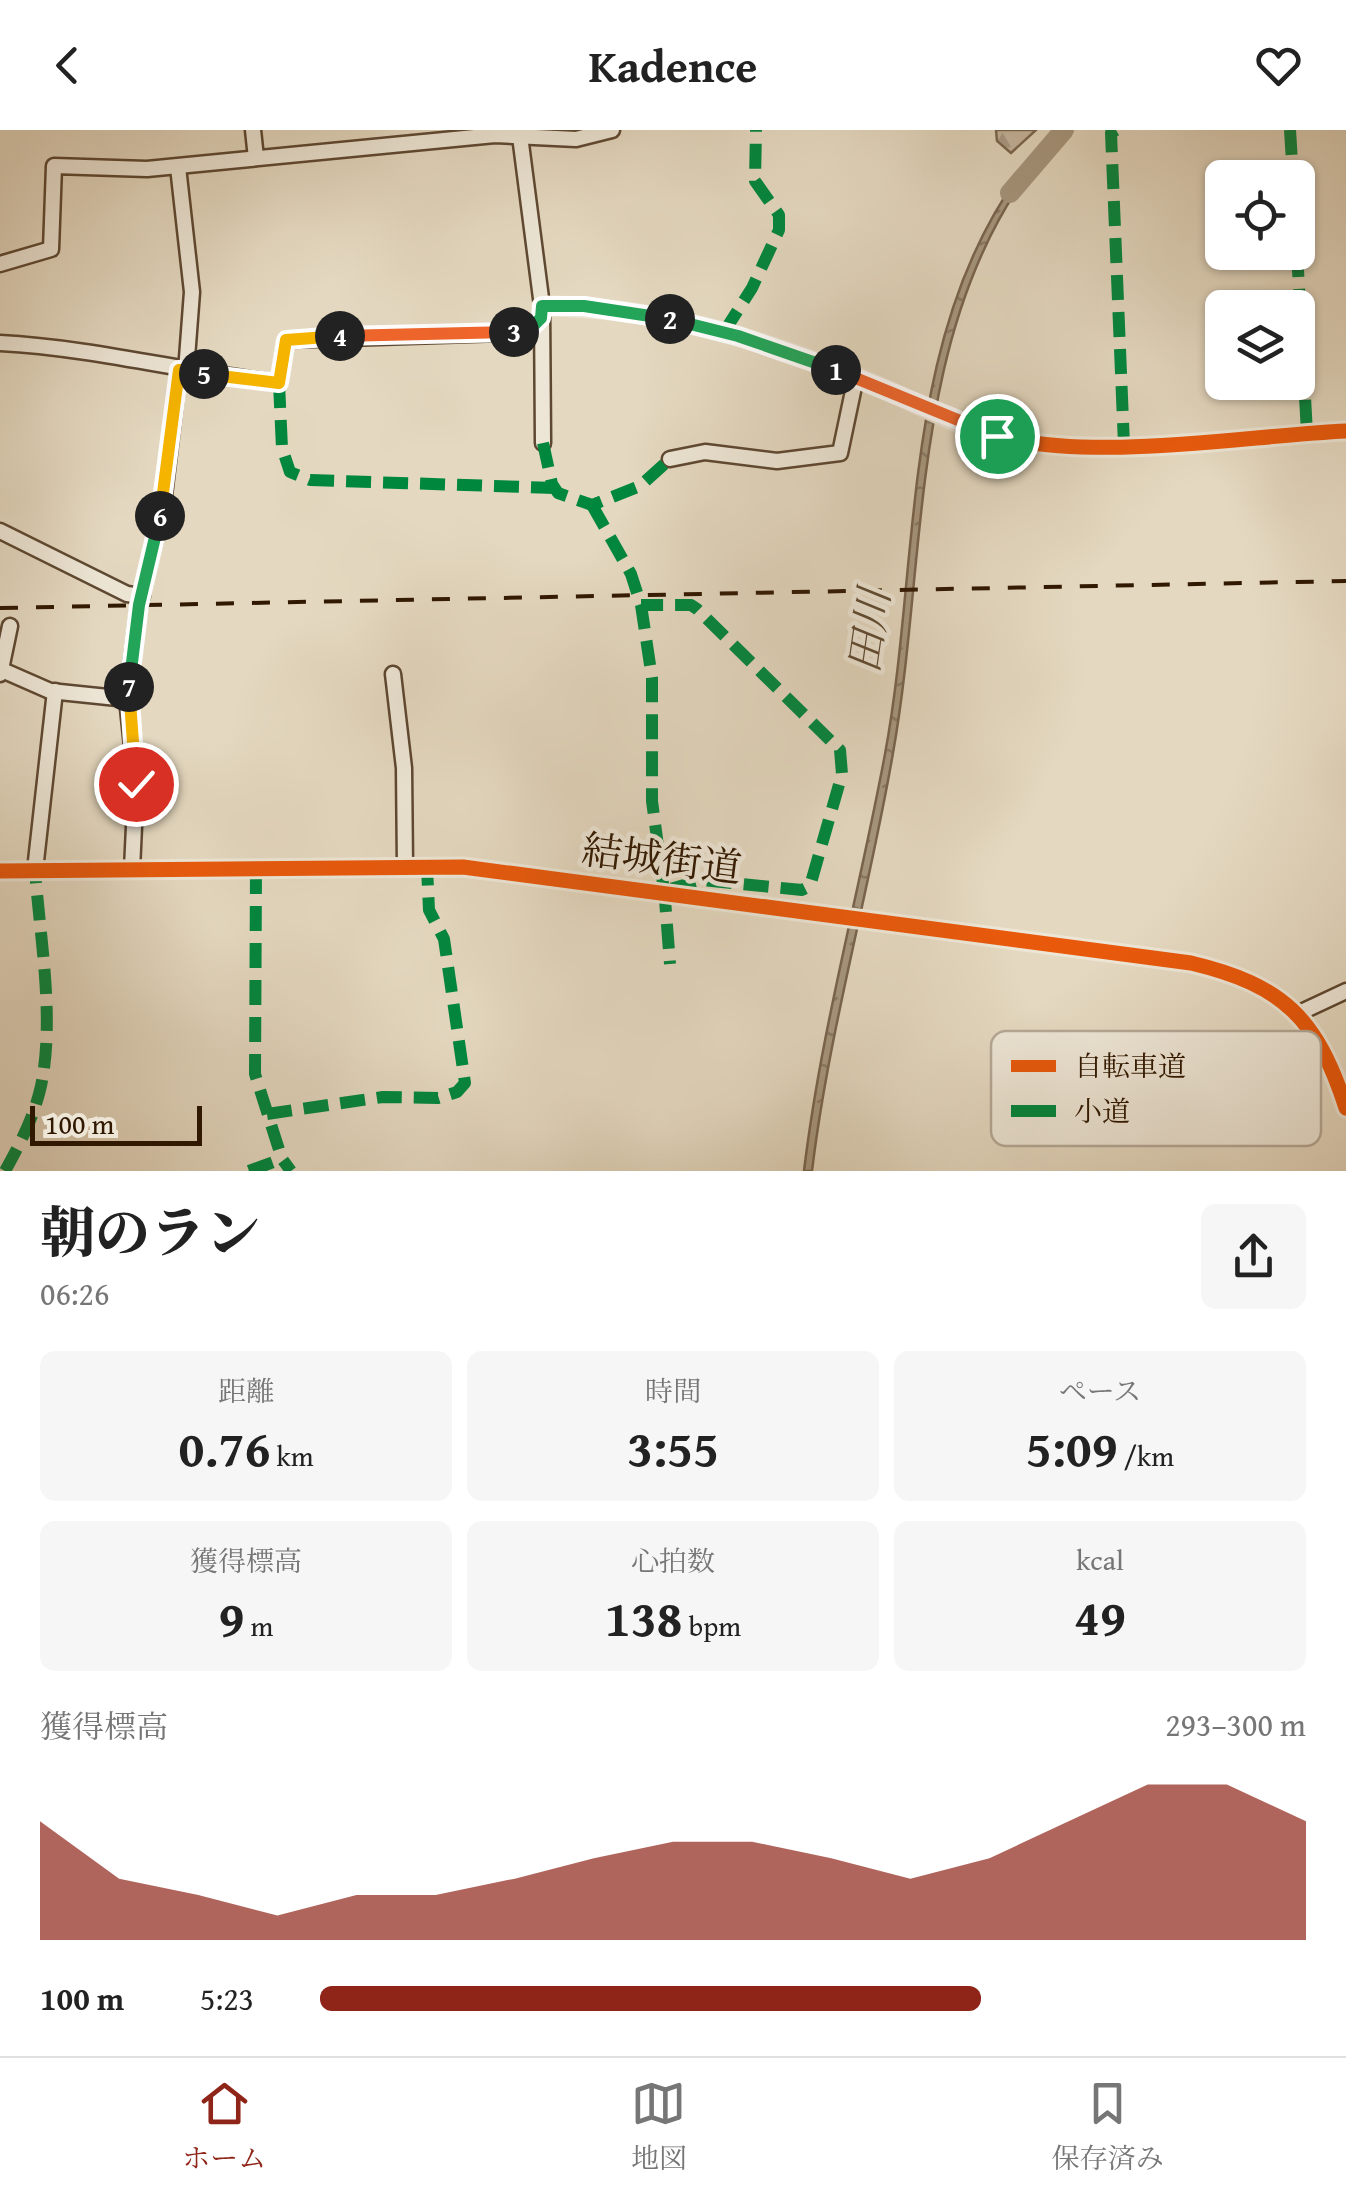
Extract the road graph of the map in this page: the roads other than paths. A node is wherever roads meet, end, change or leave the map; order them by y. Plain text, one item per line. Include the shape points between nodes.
1 (253, 130) edge
2 (612, 130) edge
3 (495, 132) edge
4 (520, 136) junction
5 (256, 158) junction
6 (178, 167) junction
7 (0, 264) edge
8 (542, 312) junction
9 (0, 342) edge
10 (182, 370) junction
11 (856, 377) junction
12 (1346, 431) edge
13 (543, 443) dead end
14 (670, 460) dead end
15 (0, 531) edge
16 (142, 596) junction
17 (10, 626) dead end
18 (1, 672) edge
19 (393, 674) dead end
20 (55, 692) junction
21 (127, 698) junction
22 (406, 867) junction
23 (132, 869) junction
24 (35, 870) junction
25 (0, 871) edge
26 (1346, 991) edge
27 (1299, 1013) junction
28 (1310, 1031) edge
29 (1321, 1048) edge
30 (1346, 1108) edge

1 - 5 street
2 - 4 street via 576,139
3 - 4 street
3 - 5 street
4 - 8 street
5 - 6 street
6 - 7 street via 54,166 51,249
6 - 10 street via 192,292
8 - 10 street via 529,330 502,334 286,340 279,383
8 - 11 street via 630,312 707,328
8 - 13 street
9 - 10 street via 76,348
10 - 16 street
11 - 12 street via 955,420 1029,442 1124,445
11 - 14 street via 840,453 777,461 706,452
15 - 16 street
16 - 21 street
17 - 18 street
18 - 20 street
19 - 22 street
20 - 21 street
20 - 24 street
21 - 23 street via 136,784
22 - 23 street, 結城街道
22 - 27 street, 結城街道 via 463,867 1191,963 1251,980
23 - 24 street, 結城街道
24 - 25 street, 結城街道
26 - 27 street
27 - 28 street
29 - 30 street

